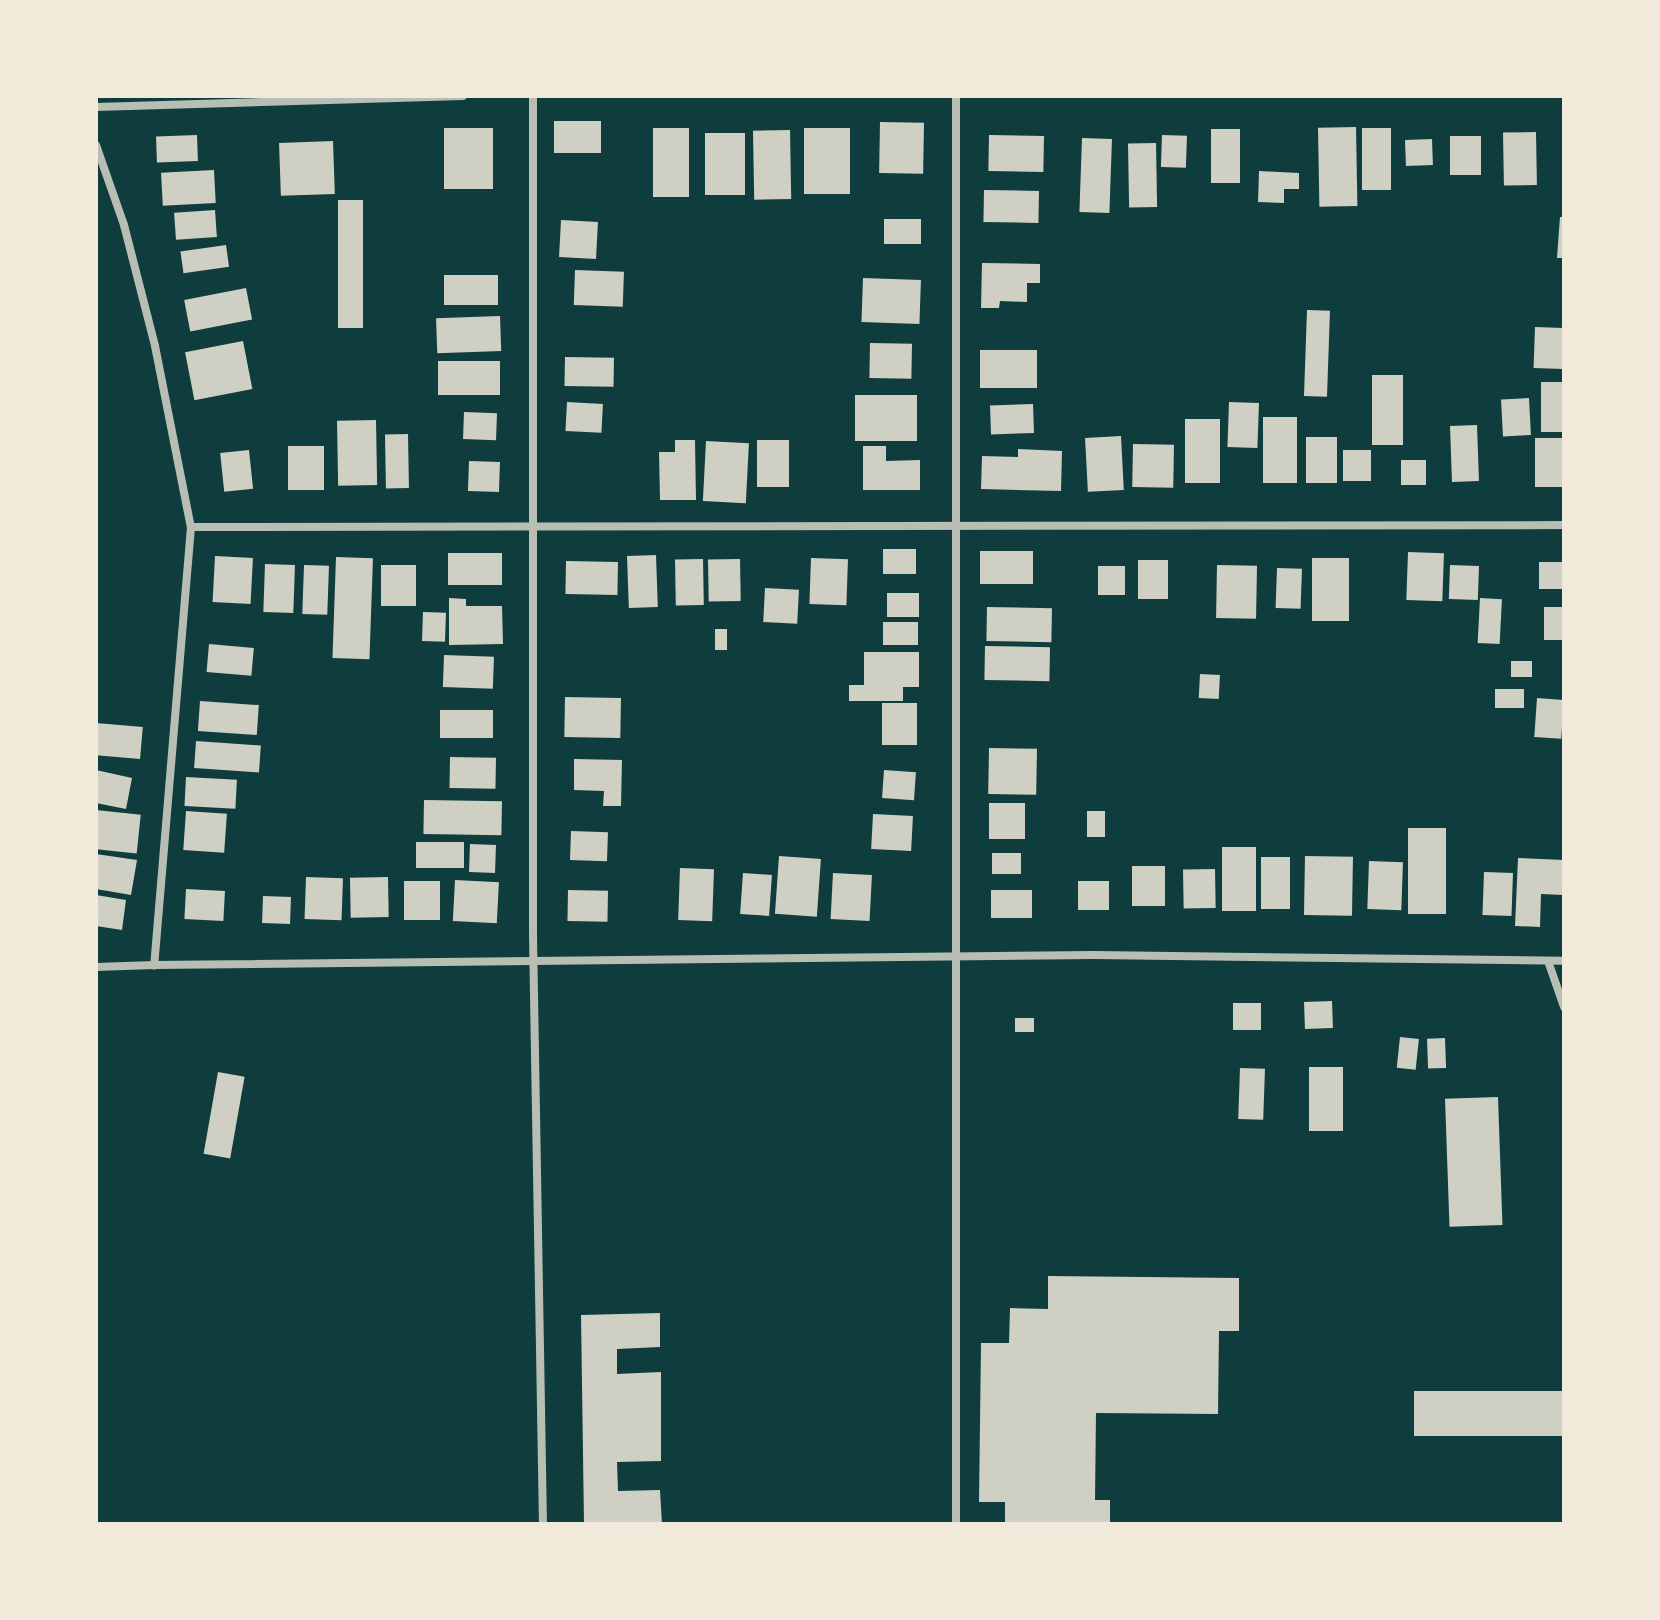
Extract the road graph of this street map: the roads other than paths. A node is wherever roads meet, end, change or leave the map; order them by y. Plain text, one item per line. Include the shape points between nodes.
1 (463, 96) edge
2 (533, 96) edge
3 (956, 96) edge
4 (96, 107) edge
5 (96, 145) edge
6 (534, 523) junction
7 (1564, 525) edge
8 (956, 526) junction
9 (191, 527) junction
10 (956, 957) junction
11 (534, 961) junction
12 (1548, 961) junction
13 (1564, 961) edge
14 (154, 965) junction
15 (96, 967) edge
16 (1564, 1007) edge
17 (543, 1524) edge
18 (956, 1524) edge

1 - 4 street
2 - 6 street
3 - 8 street
5 - 9 street via 124,225 155,346
6 - 8 street
6 - 9 street
6 - 11 street
7 - 8 street
8 - 10 street
9 - 14 street
10 - 11 street
10 - 12 street
10 - 18 street
11 - 14 street
11 - 17 street
12 - 13 street
12 - 16 street
14 - 15 street

